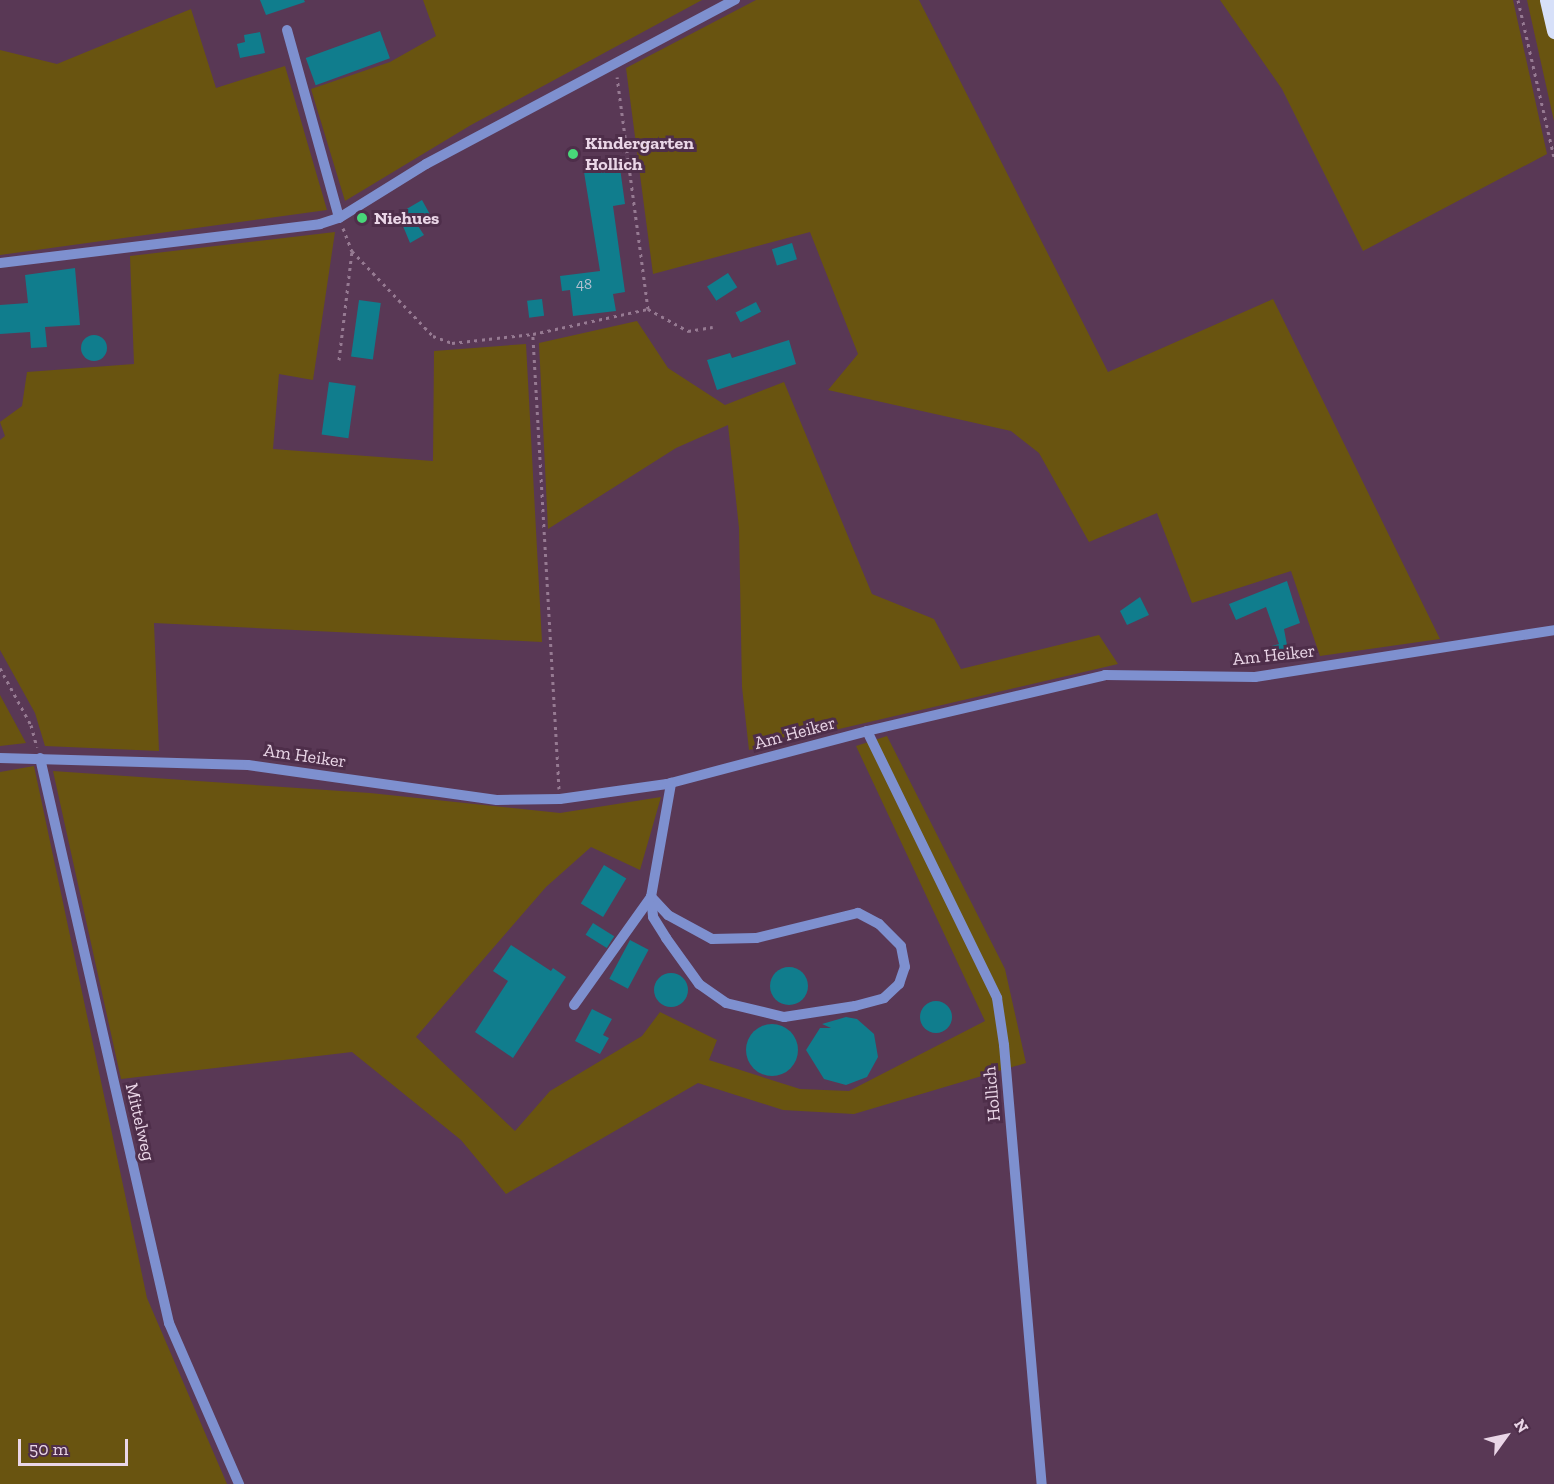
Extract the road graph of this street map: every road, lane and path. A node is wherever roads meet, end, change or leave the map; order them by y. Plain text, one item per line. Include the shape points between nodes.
1 (735, 0) edge
2 (1518, 0) edge
3 (1547, 0) edge
4 (287, 30) dead end
5 (1554, 32) edge
6 (614, 63) junction
7 (1554, 158) edge
8 (339, 218) junction
9 (352, 251) junction
10 (0, 263) edge
11 (648, 309) junction
12 (713, 327) dead end
13 (533, 334) junction
14 (339, 360) dead end
15 (1554, 630) edge
16 (0, 668) edge
17 (867, 731) junction
18 (0, 758) edge
19 (40, 758) junction
20 (671, 783) junction
21 (560, 799) junction
22 (651, 897) junction
23 (574, 1005) dead end
24 (239, 1484) edge
25 (1042, 1484) edge

1 - 6 street
2 - 7 path
3 - 5 main road
4 - 8 street
6 - 8 street via 426,164
6 - 11 path
8 - 9 path
8 - 10 street via 320,224
9 - 13 path via 433,336 452,343
9 - 14 path
11 - 12 path via 688,331
11 - 13 path
13 - 21 path
15 - 17 street, Am Heiker via 1255,677 1105,675
16 - 19 path via 31,725
17 - 20 street, Am Heiker
17 - 25 street, Hollich via 997,998
18 - 19 street, Am Heiker
19 - 21 street, Am Heiker via 248,765 497,800
19 - 24 street, Mittelweg via 169,1323
20 - 21 street, Am Heiker
20 - 22 street
22 - 22 street via 688,928 712,939 756,938 858,913 879,924 901,946 905,967 899,984 884,998 855,1006 784,1017 726,1003 699,984 666,939 653,917
22 - 23 street

